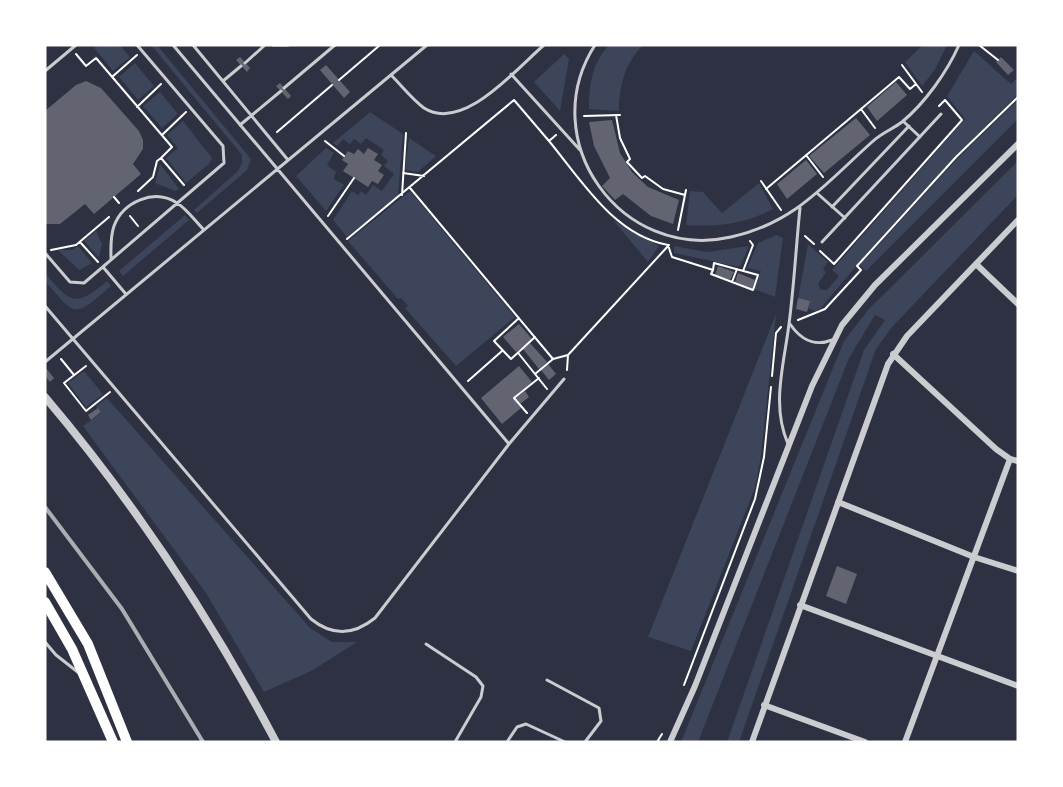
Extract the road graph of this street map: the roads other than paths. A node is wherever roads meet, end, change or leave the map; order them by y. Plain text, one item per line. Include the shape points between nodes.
1 (76, 45) edge
2 (138, 45) edge
3 (173, 45) edge
4 (193, 45) edge
5 (265, 45) edge
6 (273, 45) edge
7 (288, 45) edge
8 (335, 45) edge
9 (427, 45) edge
10 (544, 45) edge
11 (595, 45) edge
12 (959, 45) edge
13 (538, 47) edge
14 (245, 63) dead end
15 (241, 66) dead end
16 (45, 71) edge
17 (510, 74) junction
18 (391, 75) junction
19 (223, 81) junction
20 (285, 88) dead end
21 (281, 91) dead end
22 (941, 114) dead end
23 (252, 116) junction
24 (903, 121) junction
25 (240, 126) junction
26 (909, 126) junction
27 (920, 137) junction
28 (1018, 144) edge
29 (580, 150) junction
30 (288, 160) junction
31 (277, 169) junction
32 (818, 194) junction
33 (178, 203) junction
34 (832, 207) junction
35 (800, 208) junction
36 (845, 218) junction
37 (1018, 220) edge
38 (204, 230) junction
39 (822, 242) dead end
40 (45, 253) edge
41 (111, 260) junction
42 (976, 264) junction
43 (103, 267) junction
44 (126, 294) junction
45 (1018, 304) edge
46 (45, 306) edge
47 (789, 323) junction
48 (73, 339) junction
49 (834, 340) junction
50 (893, 354) junction
51 (45, 362) edge
52 (564, 378) road end
53 (45, 397) edge
54 (509, 444) junction
55 (788, 445) junction
56 (1010, 459) junction
57 (1018, 461) edge
58 (838, 502) junction
59 (974, 557) junction
60 (1018, 571) edge
61 (45, 572) edge
62 (45, 602) edge
63 (800, 605) junction
64 (45, 642) edge
65 (426, 644) dead end
66 (937, 656) junction
67 (85, 678) junction
68 (547, 680) dead end
69 (1018, 686) edge
70 (764, 705) junction
71 (126, 739) edge
72 (113, 742) edge
73 (276, 742) edge
74 (455, 742) edge
75 (507, 742) edge
76 (565, 742) edge
77 (585, 742) edge
78 (669, 742) edge
79 (752, 742) edge
80 (865, 742) edge
81 (905, 742) edge

1 - 16 lane
2 - 33 lane via 223,146 222,166
3 - 25 lane
4 - 19 lane
5 - 14 lane
6 - 7 lane
8 - 20 lane
9 - 18 lane
10 - 13 lane
11 - 29 lane via 581,71 575,116
12 - 24 lane via 944,73
13 - 17 lane
15 - 19 lane
17 - 18 lane via 474,105 455,114 425,108
17 - 29 lane
18 - 30 lane
19 - 23 lane
21 - 23 lane
22 - 27 lane
23 - 25 lane
23 - 30 lane
24 - 26 lane
24 - 32 lane via 881,135
25 - 31 lane
26 - 27 lane
26 - 34 lane
27 - 36 lane
28 - 49 street via 869,291
29 - 35 lane via 594,181 616,207 644,226 676,237 712,240 747,232
30 - 31 lane
31 - 38 lane
31 - 54 lane
32 - 34 lane
32 - 35 lane
33 - 38 lane
33 - 41 lane
33 - 41 lane via 154,196 125,210 112,234
34 - 36 lane
35 - 47 lane
36 - 39 lane
37 - 42 street
38 - 44 lane
40 - 43 lane via 74,284 84,283
41 - 43 lane
42 - 45 street
42 - 50 street
43 - 44 lane
44 - 48 lane
46 - 48 lane
47 - 49 lane via 808,342
47 - 55 lane via 779,408
48 - 51 lane
48 - 54 lane via 311,619 328,630 356,630 375,618
49 - 55 street
50 - 56 street
50 - 58 street
52 - 54 lane
53 - 73 street via 113,482 178,575 227,652
55 - 78 street via 695,686
56 - 57 street
56 - 59 street
58 - 59 street
58 - 63 street
59 - 60 street
59 - 66 street
61 - 71 main road via 88,644
62 - 67 main road
63 - 66 street
63 - 70 street
64 - 67 lane
65 - 74 lane via 476,677 483,686 481,697
66 - 69 street
66 - 81 street
67 - 72 main road
68 - 77 lane via 599,708 600,721
70 - 79 street
70 - 80 street
71 - 72 street
75 - 76 lane via 514,730 526,724

